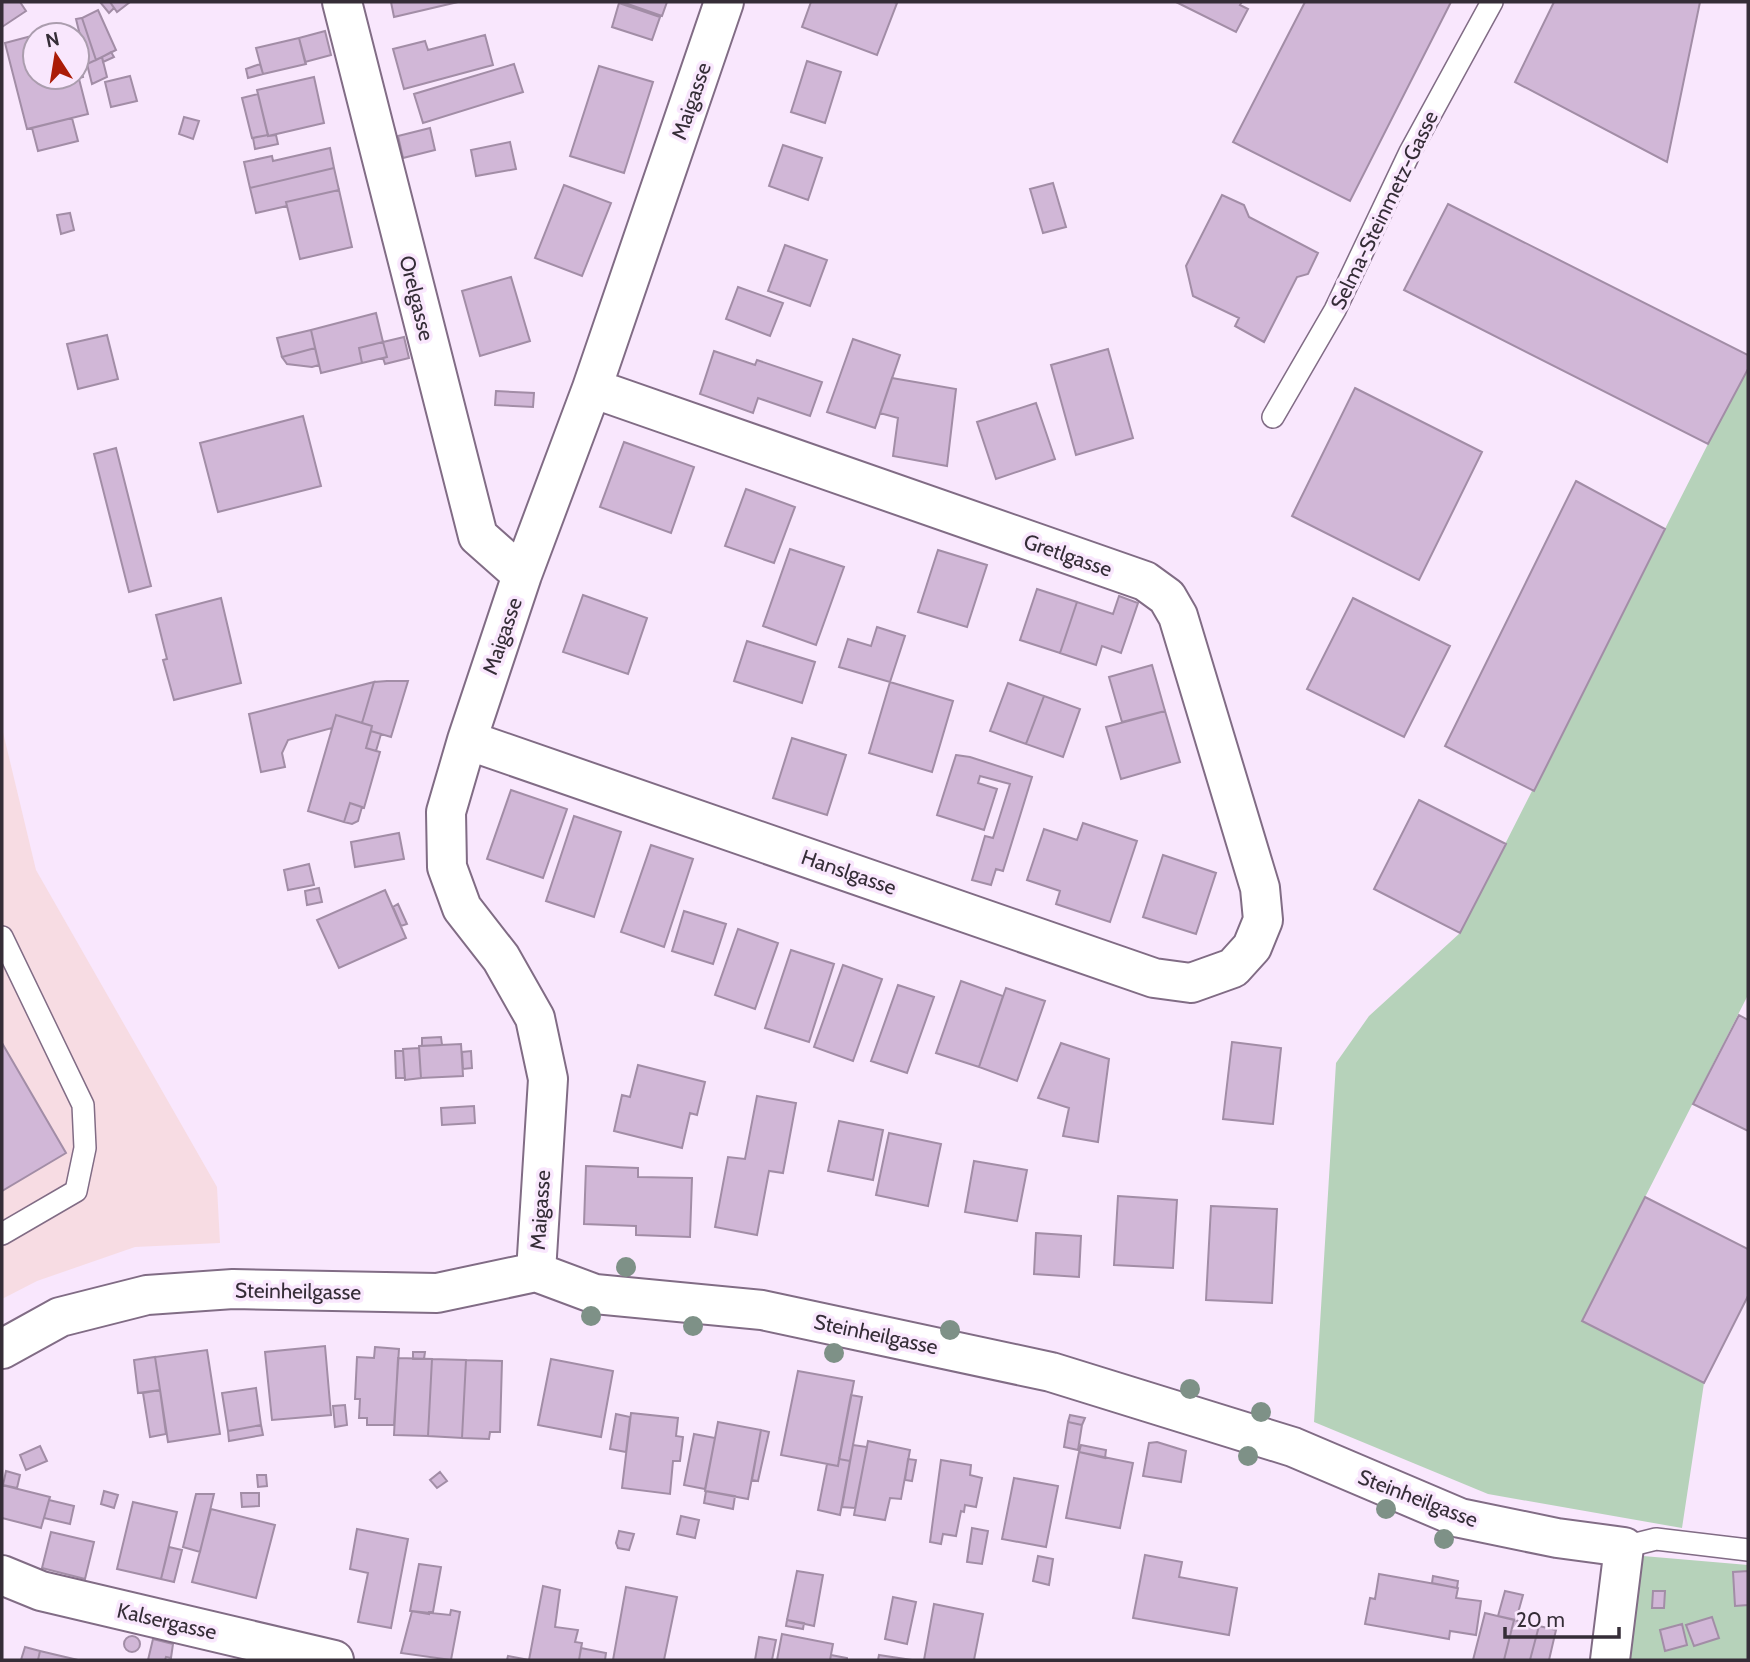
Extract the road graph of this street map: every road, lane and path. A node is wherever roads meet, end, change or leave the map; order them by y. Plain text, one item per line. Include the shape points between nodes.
1 (342, 2) edge
2 (724, 2) edge
3 (1492, 2) edge
4 (592, 388) junction
5 (1273, 416) dead end
6 (522, 575) junction
7 (467, 740) junction
8 (2, 936) edge
9 (1233, 968) joint
10 (2, 1234) edge
11 (536, 1272) junction
12 (2, 1349) edge
13 (1624, 1546) junction
14 (1748, 1550) edge
15 (2, 1575) edge
16 (334, 1660) edge
17 (1610, 1660) edge

1 - 6 street, Orelgasse via 478,536
2 - 4 street, Maigasse
3 - 5 lane, Selma-Steinmetz-Gasse via 1410,152 1335,310
4 - 6 street, Maigasse
4 - 9 street, Gretlgasse via 1145,581 1167,597 1178,616 1260,888 1263,920 1252,947
6 - 7 street, Maigasse
7 - 9 street, Hanslgasse via 1154,978 1191,983
7 - 11 street, Maigasse via 446,812 447,867 463,908 501,958 535,1018 548,1079
8 - 10 lane via 83,1105 85,1148 76,1191
11 - 12 street, Steinheilgasse via 437,1293 233,1289 147,1295 60,1317
11 - 13 street, Steinheilgasse via 594,1294 762,1310 1051,1372 1293,1447 1460,1518
13 - 14 lane via 1656,1539
13 - 17 street
15 - 16 street, Kalsergasse via 41,1591

